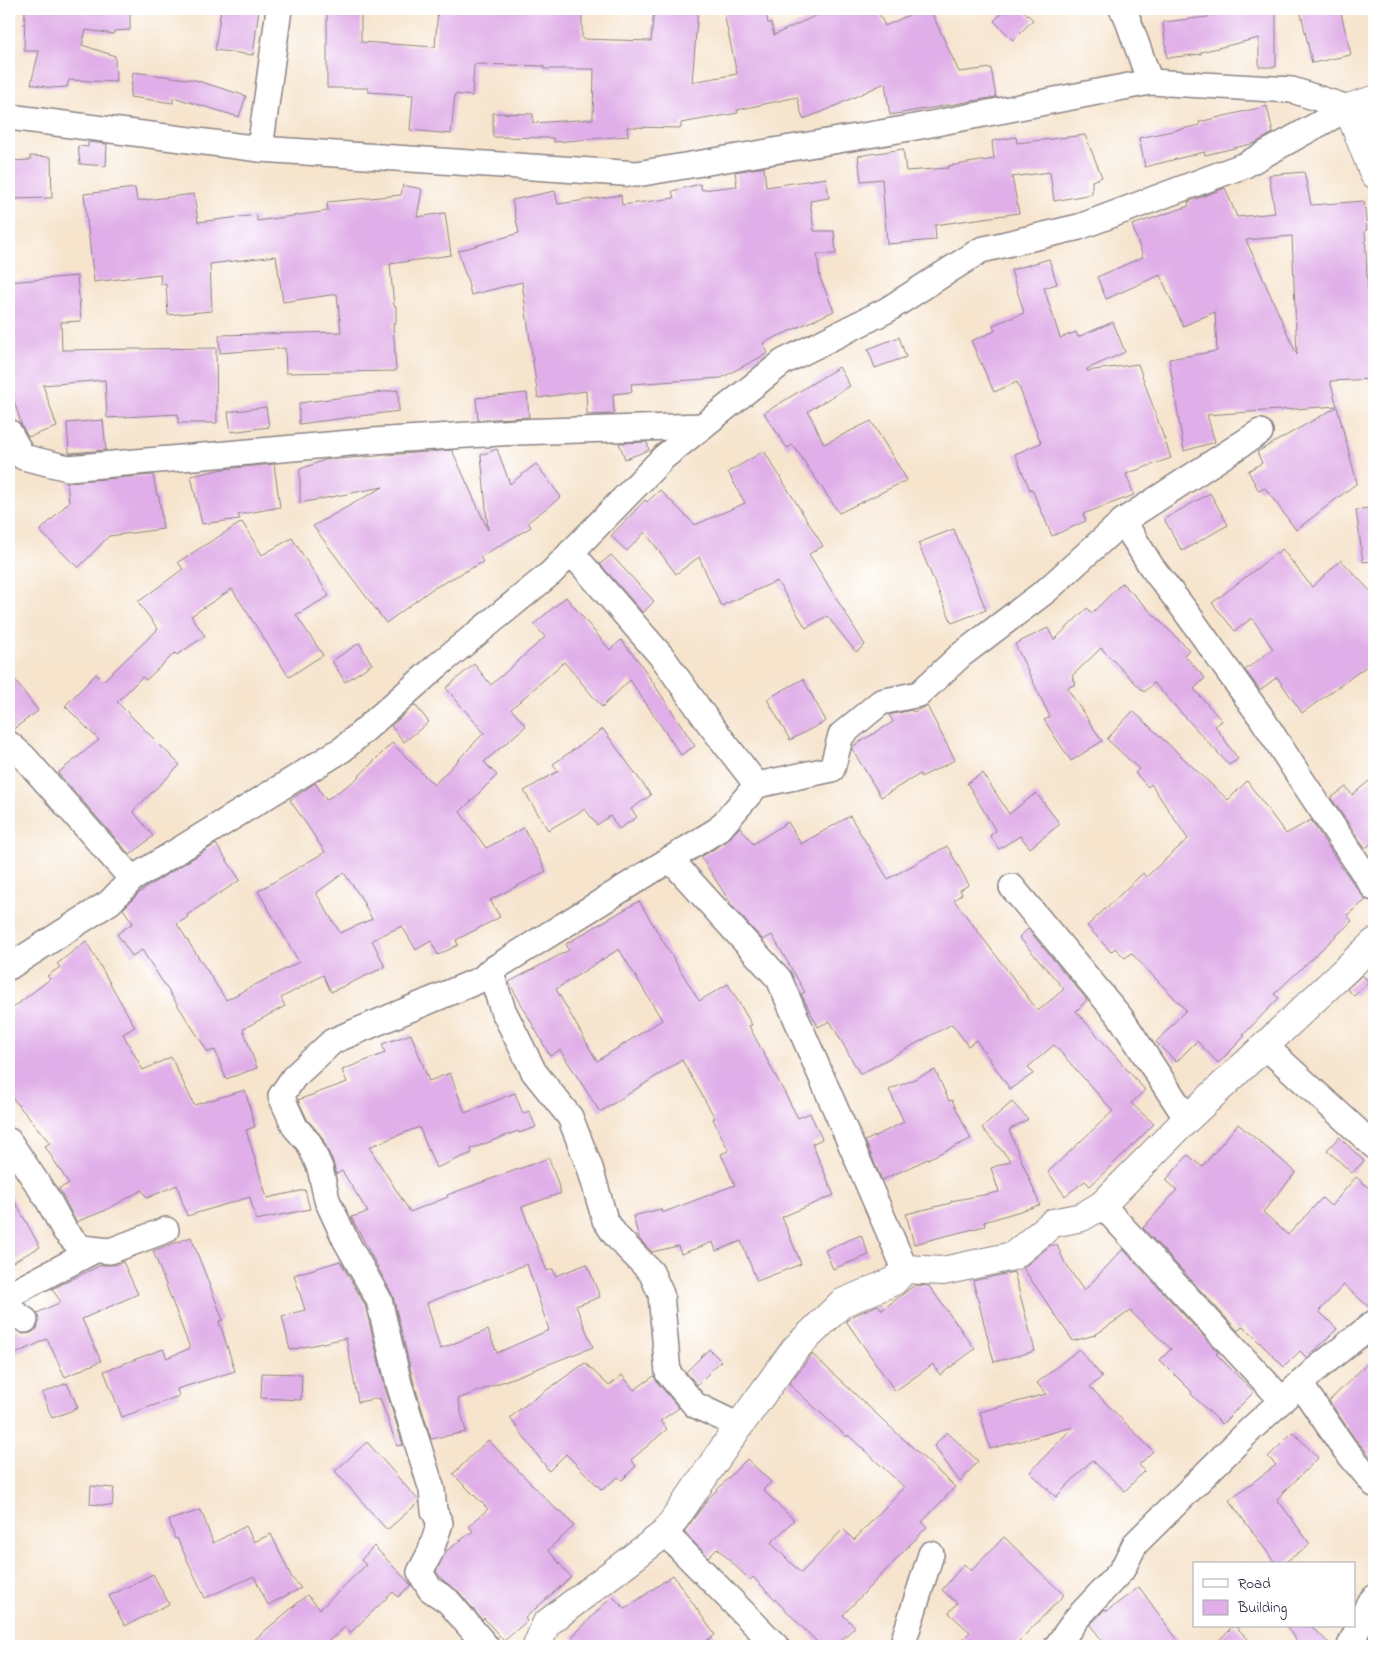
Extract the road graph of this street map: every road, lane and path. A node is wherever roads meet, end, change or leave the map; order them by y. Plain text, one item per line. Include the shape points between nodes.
1 (279, 9) edge
2 (1122, 9) edge
3 (1150, 82) junction
4 (1374, 100) edge
5 (1348, 108) junction
6 (9, 117) edge
7 (260, 149) junction
8 (1374, 174) edge
9 (702, 426) junction
10 (9, 432) edge
11 (1260, 432) dead end
12 (1123, 521) junction
13 (571, 552) junction
14 (9, 744) edge
15 (757, 784) junction
16 (670, 859) junction
17 (132, 879) junction
18 (1012, 887) dead end
19 (1374, 888) edge
20 (1374, 943) edge
21 (9, 967) edge
22 (490, 971) junction
23 (1265, 1046) junction
24 (1187, 1119) junction
25 (9, 1140) edge
26 (1374, 1146) edge
27 (1102, 1205) junction
28 (166, 1230) dead end
29 (95, 1250) junction
30 (905, 1269) junction
31 (9, 1295) edge
32 (1374, 1323) edge
33 (1291, 1392) junction
34 (739, 1426) junction
35 (1374, 1484) edge
36 (665, 1533) junction
37 (930, 1554) dead end
38 (1374, 1598) edge
39 (486, 1646) edge
40 (537, 1646) edge
41 (776, 1646) edge
42 (902, 1646) edge
43 (1057, 1646) edge
44 (1350, 1646) edge

1 - 7 street
2 - 3 street
3 - 5 street via 1292,90
3 - 7 street via 910,128 637,174
4 - 5 street
5 - 8 street
5 - 9 street via 1245,166 1079,227 981,250 887,310 784,362
6 - 7 street
9 - 10 street via 373,441 68,468 23,457
9 - 13 street via 664,457
11 - 12 street
12 - 15 street via 1047,590 961,655 919,694 881,702 841,736 832,769
12 - 19 street via 1151,566 1261,717
13 - 15 street via 663,658 708,723
13 - 17 street via 551,573 437,666 343,749
14 - 17 street
15 - 16 street via 719,829
16 - 22 street
16 - 30 street via 779,979
17 - 21 street via 110,902
18 - 24 street via 1121,1018
20 - 23 street
22 - 34 street via 503,1010 534,1072 570,1117 590,1168 605,1220 651,1272 660,1294 668,1373 695,1405
22 - 39 street via 482,979 333,1041 294,1077 281,1096 295,1127 309,1143 331,1208 379,1300 399,1384 440,1523 420,1572 430,1588 448,1601
23 - 24 street
23 - 26 street
24 - 27 street
25 - 29 street via 65,1231 81,1248
27 - 30 street via 1082,1217 1053,1223 1013,1256 943,1271
27 - 33 street
28 - 29 street via 110,1251
29 - 31 street
30 - 34 street via 894,1281 842,1304 795,1349
32 - 33 street
33 - 35 street
33 - 43 street via 1250,1428 1135,1544 1122,1570 1077,1618
34 - 36 street
36 - 40 street via 546,1624
36 - 41 street
37 - 42 street
38 - 44 street

